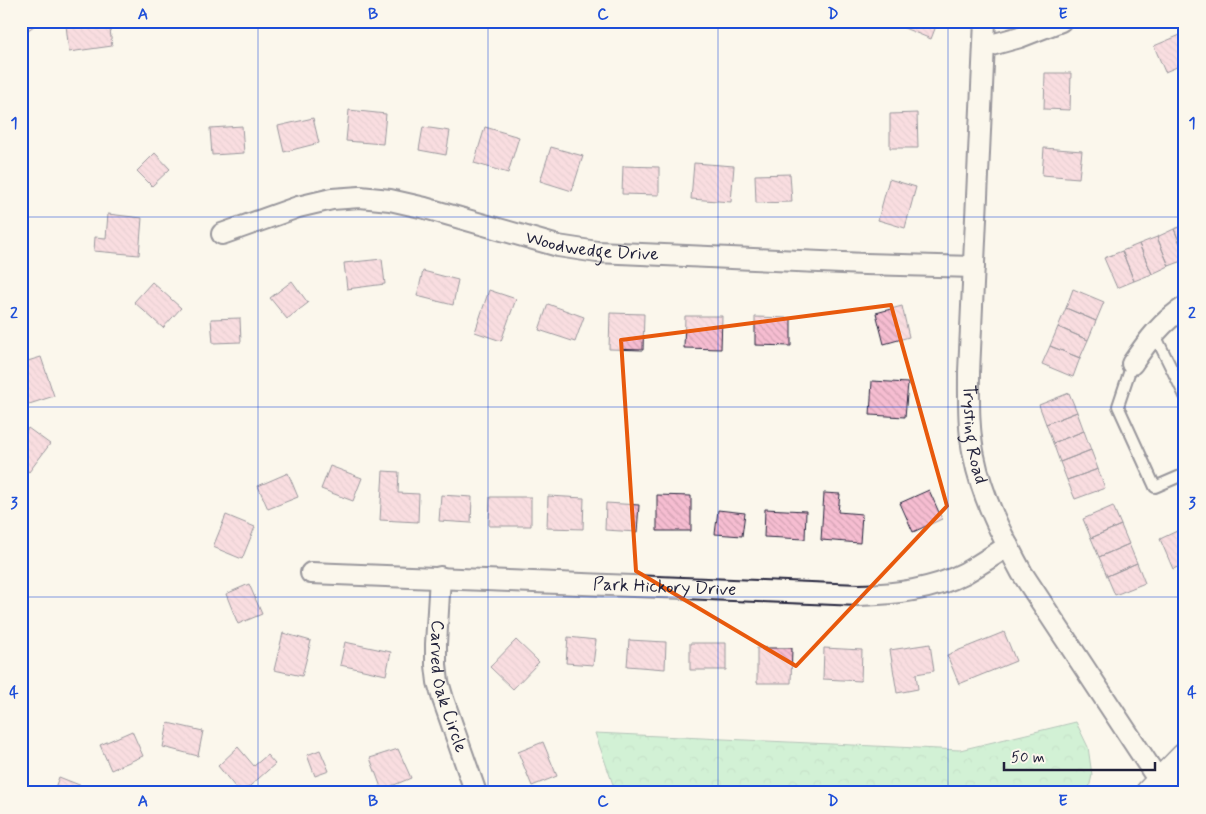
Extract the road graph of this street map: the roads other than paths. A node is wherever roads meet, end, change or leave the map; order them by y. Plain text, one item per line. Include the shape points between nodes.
1 (985, 21) edge
2 (1061, 21) edge
3 (984, 48) junction
4 (222, 234) dead end
5 (974, 267) junction
6 (1185, 307) edge
7 (1154, 333) junction
8 (1132, 364) joint
9 (1185, 396) edge
10 (1185, 474) edge
11 (1008, 546) junction
12 (311, 573) dead end
13 (440, 577) junction
14 (1185, 757) edge
15 (1159, 789) edge
16 (476, 793) edge

1 - 3 street, Trysting Road
2 - 3 street
3 - 5 street, Trysting Road
4 - 5 street, Woodwedge Drive via 298,207 360,197 425,208 558,246 598,252
5 - 11 street, Trysting Road via 969,408 973,455 986,496
6 - 7 street
7 - 8 street
7 - 9 lane
8 - 10 lane via 1118,406 1155,487
11 - 13 street, Park Hickory Drive via 948,580 895,594 849,595
11 - 15 street, Trysting Road
12 - 13 street, Park Hickory Drive
13 - 16 street, Carved Oak Circle via 436,644 438,682
14 - 15 main road

